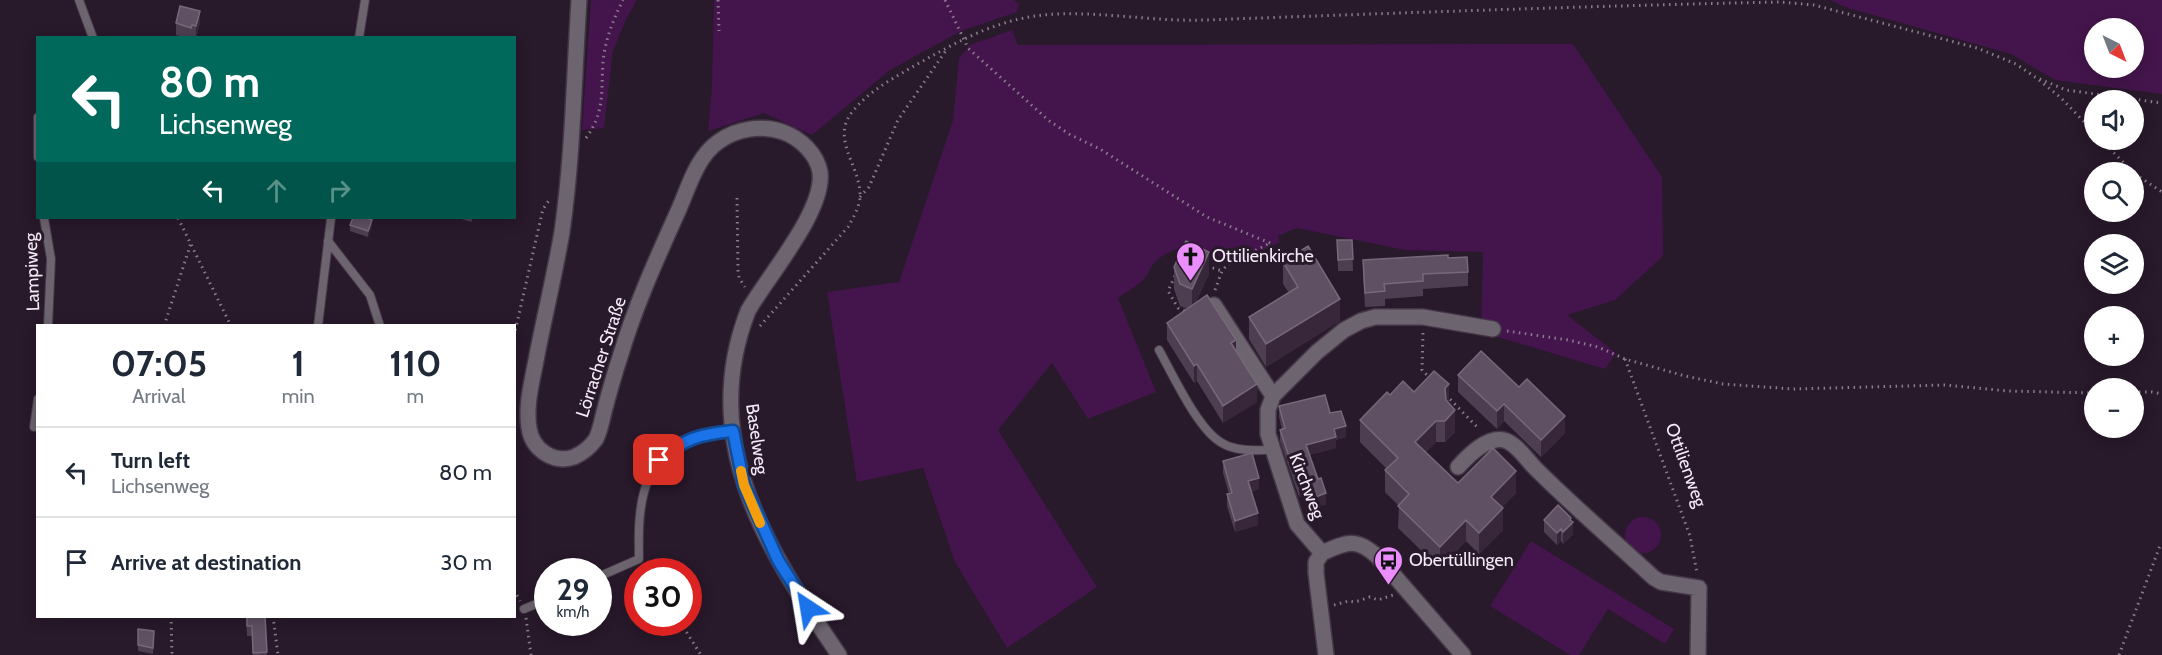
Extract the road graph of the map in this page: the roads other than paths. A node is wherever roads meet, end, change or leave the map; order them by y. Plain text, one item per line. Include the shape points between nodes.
1 (80, 0) edge
2 (365, 0) edge
3 (579, 0) edge
4 (92, 33) edge
5 (359, 36) edge
6 (811, 154) joint
7 (45, 219) edge
8 (331, 219) edge
9 (328, 241) junction
10 (1214, 305) edge
11 (48, 324) edge
12 (318, 324) edge
13 (379, 324) edge
14 (1493, 329) road end
15 (1159, 350) dead end
16 (1274, 396) junction
17 (36, 413) edge
18 (34, 427) dead end
19 (733, 431) junction
20 (1273, 450) junction
21 (1458, 467) dead end
22 (1322, 553) junction
23 (612, 571) edge
24 (534, 605) edge
25 (525, 609) road end
26 (839, 655) edge
27 (1326, 655) edge
28 (1463, 655) edge
29 (1698, 655) edge

1 - 4 lane
2 - 5 lane
3 - 6 street, Lörracher Straße via 562,232 530,394 528,425 538,449 560,459 574,457 597,437 641,297 701,161 718,142 736,132 772,129 804,143
6 - 19 street, Baselweg via 820,174 815,201 757,295 742,327 731,379
7 - 11 lane, Lampiweg via 51,259
8 - 9 lane
9 - 12 lane
9 - 13 lane via 370,295
10 - 16 street
14 - 16 street via 1423,317 1375,317 1350,326 1317,352
15 - 20 lane via 1212,436 1240,449
16 - 20 street, Kirchweg via 1267,422
17 - 18 lane
19 - 23 lane via 696,436 659,460 646,484 640,510 639,559
19 - 26 street, Baselweg via 744,485 763,531
20 - 22 street, Kirchweg via 1297,524
21 - 29 street via 1491,441 1504,440 1654,578 1699,588
22 - 27 street via 1316,562 1316,573
22 - 28 street via 1352,543 1366,546
24 - 25 lane

